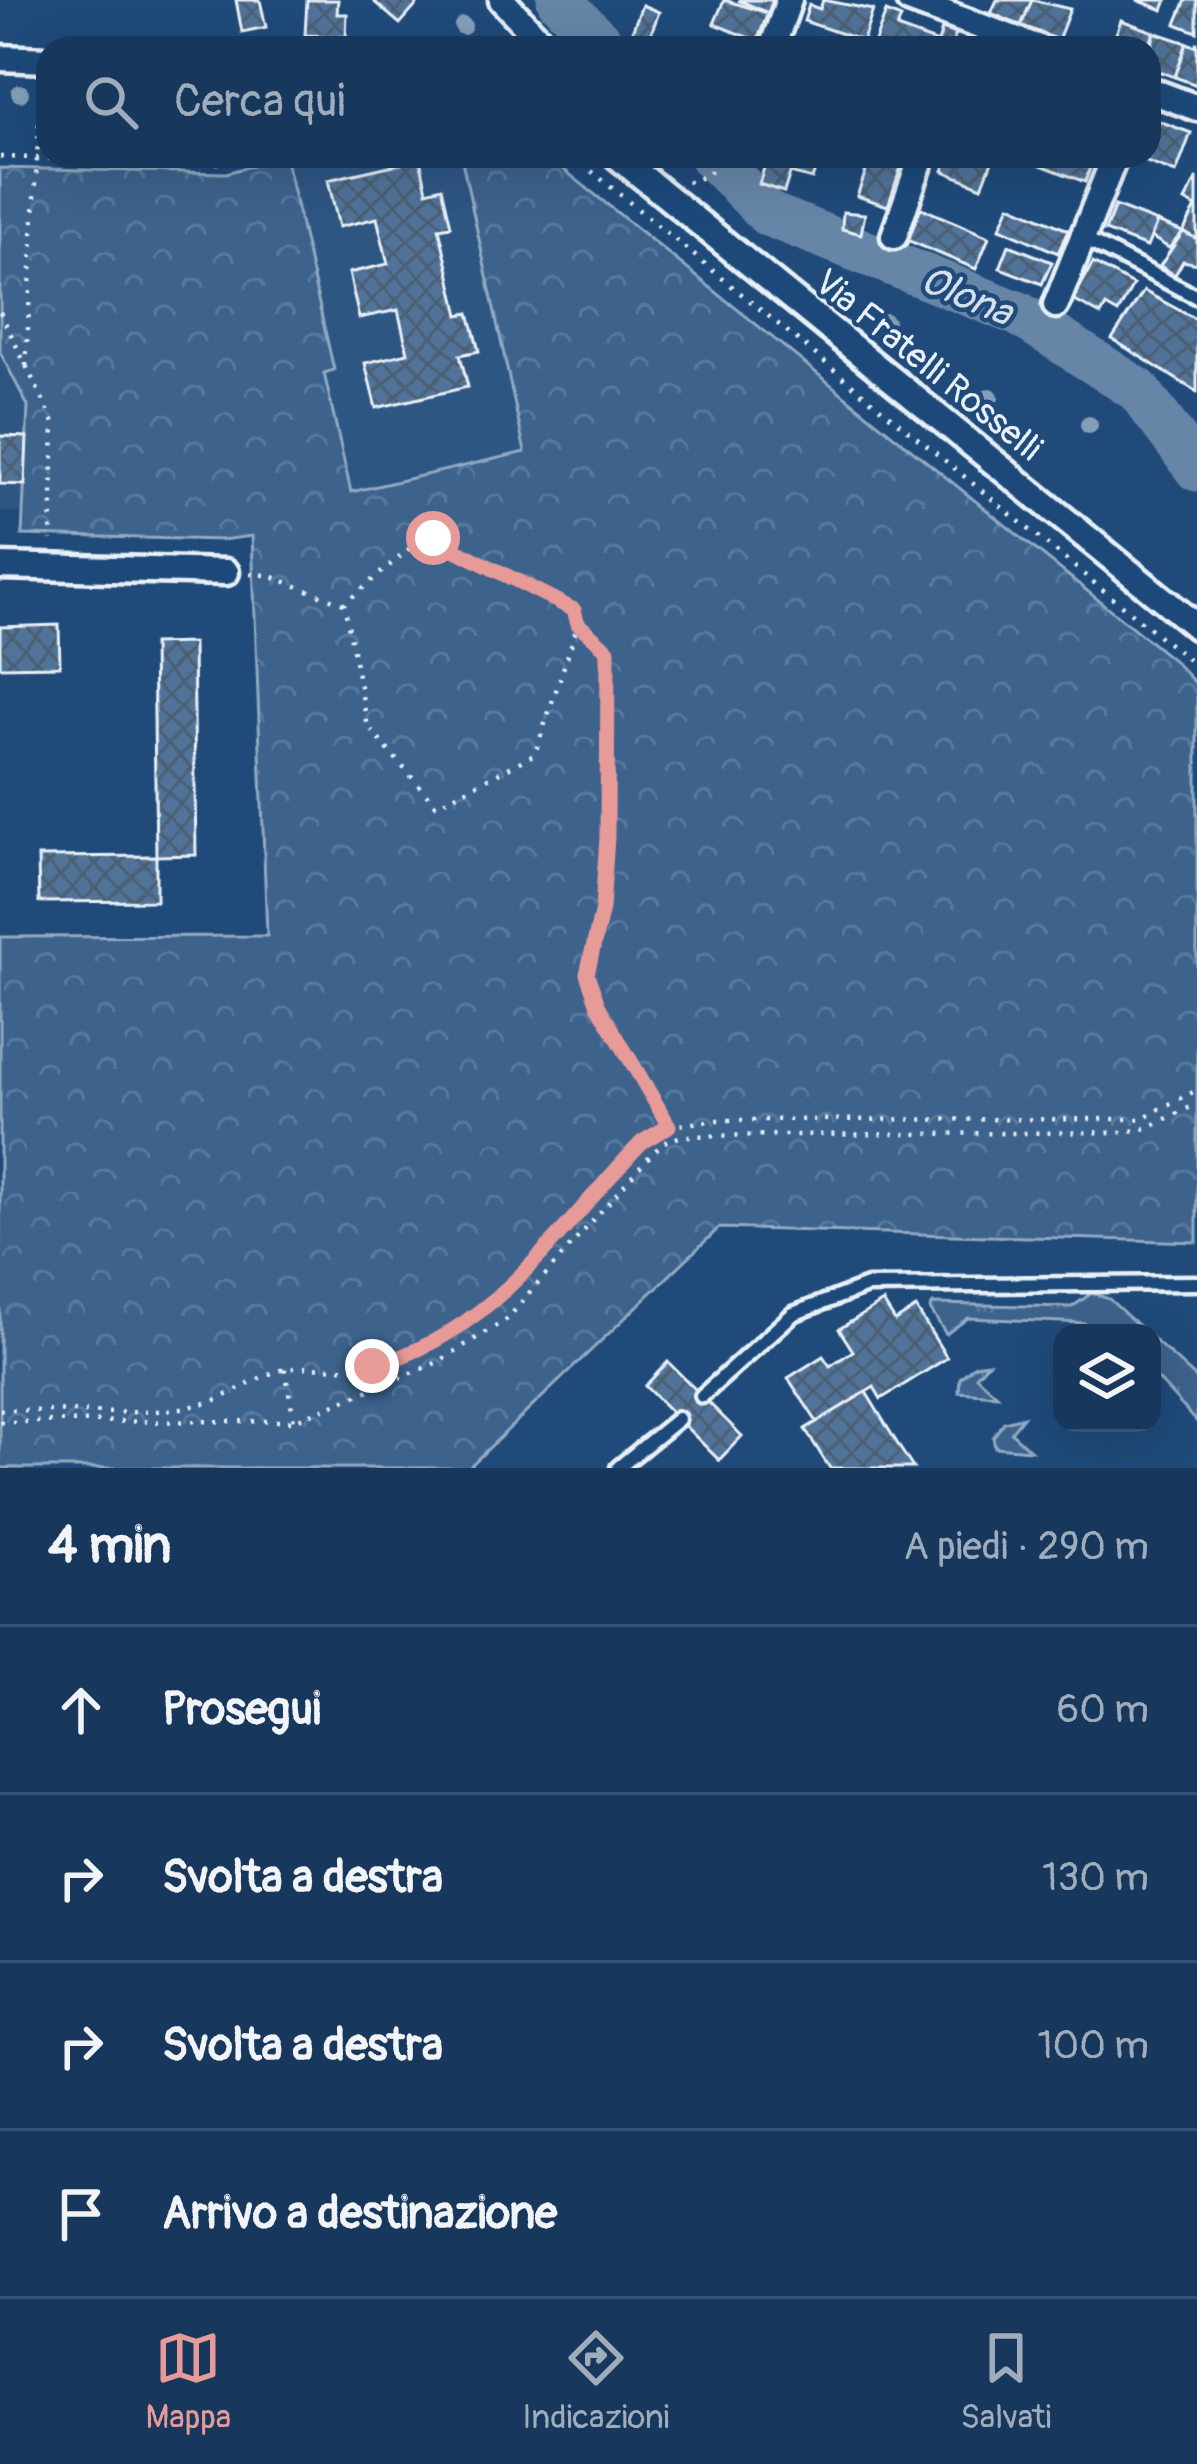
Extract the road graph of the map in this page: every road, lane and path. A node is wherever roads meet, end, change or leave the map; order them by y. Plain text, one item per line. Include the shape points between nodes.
1 (502, 0) edge
2 (789, 0) edge
3 (908, 0) edge
4 (970, 21) junction
5 (536, 36) edge
6 (776, 36) edge
7 (964, 36) edge
8 (1008, 36) edge
9 (0, 58) edge
10 (36, 60) edge
11 (1161, 94) edge
12 (1197, 108) edge
13 (0, 157) edge
14 (36, 158) edge
15 (37, 168) edge
16 (588, 168) edge
17 (631, 168) edge
18 (714, 168) edge
19 (918, 168) edge
20 (1111, 168) edge
21 (687, 182) dead end
22 (894, 236) dead end
23 (1084, 239) junction
24 (1197, 297) edge
25 (1056, 305) dead end
26 (0, 312) edge
27 (26, 366) junction
28 (0, 566) edge
29 (50, 568) junction
30 (226, 572) joint
31 (344, 604) junction
32 (578, 624) junction
33 (1197, 627) edge
34 (1197, 667) edge
35 (1197, 1090) edge
36 (1197, 1104) edge
37 (669, 1126) junction
38 (1197, 1283) edge
39 (285, 1369) junction
40 (702, 1396) dead end
41 (0, 1409) edge
42 (678, 1419) dead end
43 (295, 1421) junction
44 (0, 1422) edge
45 (618, 1468) edge

1 - 5 street
2 - 6 street
3 - 4 street
4 - 7 street
4 - 8 street
9 - 10 street
11 - 12 street
13 - 14 path
15 - 27 path
16 - 34 path
17 - 33 street, Via Fratelli Rosselli
18 - 21 path
19 - 22 street
20 - 23 street
23 - 24 lane
23 - 25 street
26 - 27 path
27 - 29 path via 54,423
28 - 29 street
29 - 30 street
30 - 31 path via 268,574
31 - 32 path via 422,538 433,538 574,610
31 - 32 path via 368,727 436,805 535,754
32 - 37 path via 608,650 607,837 587,974
35 - 37 path via 1140,1119
36 - 43 path via 1125,1132 664,1142 507,1318 436,1363
37 - 39 path via 642,1142 501,1297 463,1327 372,1366
38 - 40 lane via 867,1286 793,1314
39 - 41 path via 178,1409
39 - 43 path
42 - 45 lane
43 - 44 path

